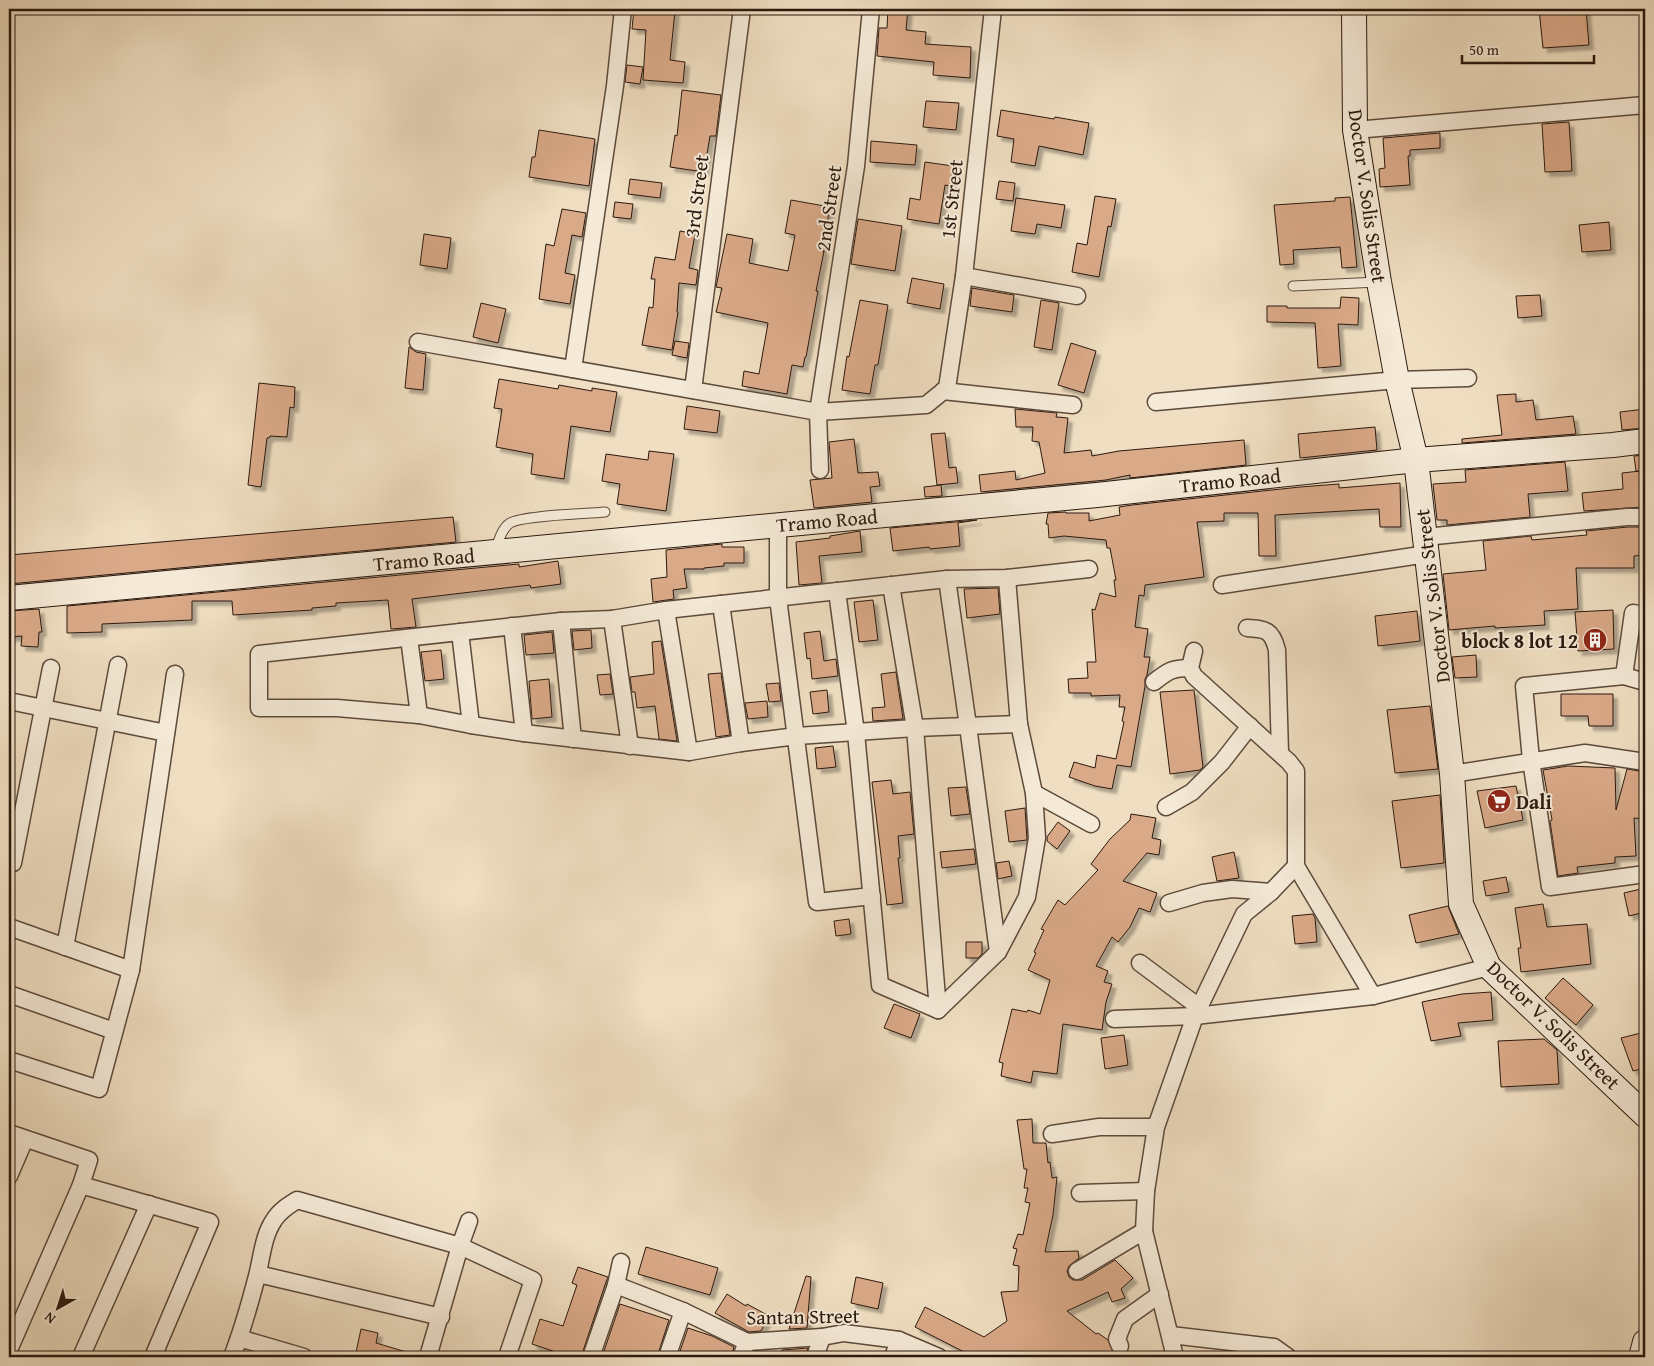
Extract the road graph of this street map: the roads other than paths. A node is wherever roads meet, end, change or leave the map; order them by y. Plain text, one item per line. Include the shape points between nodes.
1 (623, 9) edge
2 (742, 9) edge
3 (871, 9) edge
4 (993, 9) edge
5 (1354, 9) edge
6 (1645, 105) edge
7 (1356, 130) junction
8 (964, 276) junction
9 (1379, 282) junction
10 (1292, 286) dead end
11 (1077, 296) dead end
12 (418, 342) dead end
13 (573, 369) junction
14 (1468, 378) dead end
15 (1397, 380) junction
16 (693, 390) junction
17 (943, 392) junction
18 (1156, 402) dead end
19 (1073, 405) dead end
20 (818, 412) junction
21 (1645, 441) edge
22 (1416, 460) junction
23 (820, 470) dead end
24 (605, 512) dead end
25 (1645, 517) edge
26 (778, 525) junction
27 (1426, 546) junction
28 (494, 552) junction
29 (1089, 569) dead end
30 (1008, 578) junction
31 (947, 579) junction
32 (891, 585) junction
33 (1222, 585) dead end
34 (837, 591) junction
35 (9, 598) edge
36 (778, 598) junction
37 (721, 604) junction
38 (666, 610) junction
39 (1645, 615) edge
40 (612, 619) junction
41 (560, 621) junction
42 (512, 626) junction
43 (1247, 628) dead end
44 (460, 632) junction
45 (409, 638) junction
46 (1194, 652) dead end
47 (118, 666) dead end
48 (51, 668) dead end
49 (1190, 668) junction
50 (175, 674) dead end
51 (1624, 676) junction
52 (1154, 682) dead end
53 (1645, 682) edge
54 (9, 701) edge
55 (43, 708) junction
56 (419, 714) junction
57 (108, 721) junction
58 (1019, 724) junction
59 (471, 725) junction
60 (968, 726) junction
61 (1250, 726) junction
62 (915, 728) junction
63 (166, 733) junction
64 (524, 733) junction
65 (856, 733) junction
66 (797, 736) junction
67 (573, 738) junction
68 (741, 743) junction
69 (630, 746) junction
70 (689, 752) junction
71 (1280, 754) junction
72 (1531, 760) junction
73 (1645, 762) edge
74 (1452, 774) junction
75 (1034, 793) junction
76 (1166, 807) dead end
77 (1091, 824) dead end
78 (1296, 866) junction
79 (10, 868) edge
80 (1645, 874) edge
81 (1271, 892) junction
82 (872, 896) junction
83 (1169, 903) dead end
84 (9, 927) edge
85 (65, 947) junction
86 (998, 952) junction
87 (1140, 963) dead end
88 (1489, 967) junction
89 (131, 970) junction
90 (9, 994) edge
91 (1373, 996) junction
92 (938, 1010) junction
93 (1197, 1012) junction
94 (1114, 1019) dead end
95 (114, 1031) junction
96 (9, 1060) edge
97 (1645, 1115) edge
98 (1156, 1127) junction
99 (9, 1133) edge
100 (1052, 1134) dead end
101 (25, 1139) junction
102 (9, 1176) edge
103 (80, 1184) junction
104 (1146, 1191) junction
105 (1080, 1193) dead end
106 (148, 1204) junction
107 (469, 1221) dead end
108 (1144, 1231) junction
109 (460, 1246) junction
110 (621, 1262) dead end
111 (1077, 1271) dead end
112 (258, 1274) junction
113 (616, 1285) junction
114 (1160, 1294) junction
115 (683, 1311) junction
116 (441, 1317) junction
117 (1171, 1335) junction
118 (822, 1337) junction
119 (239, 1338) junction
120 (899, 1340) junction
121 (1645, 1342) edge
122 (1120, 1346) dead end
123 (9, 1350) edge
124 (744, 1350) edge
125 (82, 1357) edge
126 (152, 1357) edge
127 (232, 1357) edge
128 (304, 1357) edge
129 (428, 1357) edge
130 (507, 1357) edge
131 (591, 1357) edge
132 (667, 1357) edge
133 (815, 1357) edge
134 (893, 1357) edge
135 (939, 1357) edge
136 (1175, 1357) edge
137 (1288, 1357) edge
138 (1641, 1357) edge

1 - 13 street via 615,86
2 - 16 street, 3rd Street
3 - 20 street, 2nd Street via 856,166
4 - 8 street, 1st Street
5 - 7 street, Doctor V. Solis Street
6 - 7 street
7 - 9 street, Doctor V. Solis Street
8 - 11 street
8 - 17 street, 1st Street via 947,388
9 - 10 lane
9 - 15 street, Doctor V. Solis Street
12 - 13 street
13 - 16 street
14 - 15 street
15 - 18 street
15 - 22 street, Doctor V. Solis Street
16 - 20 street
17 - 19 street
17 - 20 street via 926,405
20 - 23 street, 2nd Street
21 - 22 street, Tramo Road
22 - 26 street, Tramo Road
22 - 27 street, Doctor V. Solis Street
24 - 28 lane via 511,523 503,529
25 - 27 street
26 - 28 street, Tramo Road
26 - 36 street
27 - 33 street
27 - 74 street, Doctor V. Solis Street
28 - 35 street, Tramo Road
29 - 30 street
30 - 31 street
30 - 58 street
31 - 32 street
31 - 60 street
32 - 34 street
32 - 62 street
34 - 36 street
34 - 65 street
36 - 37 street
36 - 66 street
37 - 38 street
37 - 68 street
38 - 40 street
38 - 70 street
39 - 51 street via 1633,613
40 - 41 street
40 - 69 street
41 - 42 street
41 - 67 street
42 - 44 street
42 - 64 street
43 - 71 street via 1263,629 1275,641
44 - 45 street
44 - 59 street
45 - 56 street
45 - 56 street via 259,654 259,708 337,708
46 - 49 street
47 - 57 street
48 - 55 street
49 - 52 street via 1175,668
49 - 61 street via 1194,676
50 - 63 street
51 - 53 street
51 - 72 street via 1524,686
54 - 55 street
55 - 57 street
55 - 79 street
56 - 59 street
57 - 63 street
57 - 85 street
58 - 60 street
58 - 75 street
59 - 64 street
60 - 62 street
60 - 86 street
61 - 71 street
61 - 76 street via 1222,762 1192,792
62 - 65 street
62 - 92 street
63 - 89 street
64 - 67 street
65 - 66 street
65 - 82 street
66 - 68 street
66 - 82 street via 817,902
67 - 69 street
68 - 70 street
69 - 70 street
71 - 78 street via 1296,771
72 - 73 street via 1585,753
72 - 74 street
72 - 80 street via 1550,887
74 - 88 street, Doctor V. Solis Street via 1461,904
75 - 77 street
75 - 86 street via 1037,838 1027,897
78 - 81 street
78 - 91 street
81 - 83 street via 1232,889 1202,893
81 - 93 street via 1244,914
82 - 92 street via 880,986
84 - 85 street
85 - 89 street
86 - 92 street
87 - 93 street
88 - 91 street
88 - 97 street, Doctor V. Solis Street
89 - 95 street
90 - 95 street
91 - 93 street
93 - 94 street
93 - 98 street
95 - 96 street via 99,1089
98 - 100 street via 1099,1126
98 - 104 street
99 - 101 street
101 - 102 street
101 - 103 street via 89,1160
103 - 106 street
103 - 123 street
104 - 105 street
104 - 108 street
106 - 125 street
106 - 126 street via 210,1222
107 - 109 street
108 - 111 street
108 - 114 street
109 - 112 street via 297,1200 274,1219 266,1235
109 - 116 street
109 - 130 street via 533,1280
110 - 113 street
112 - 116 street
112 - 119 street
113 - 115 street, Santan Street
113 - 131 street
114 - 117 street
114 - 122 street via 1125,1319 1117,1339
115 - 124 street, Santan Street
115 - 132 street
116 - 129 street
117 - 136 street
117 - 137 street via 1274,1347
118 - 120 street, Santan Street via 844,1333
118 - 124 street, Santan Street
118 - 133 street
119 - 127 street
119 - 128 street
120 - 134 street
120 - 135 street, Santan Street
121 - 138 street

